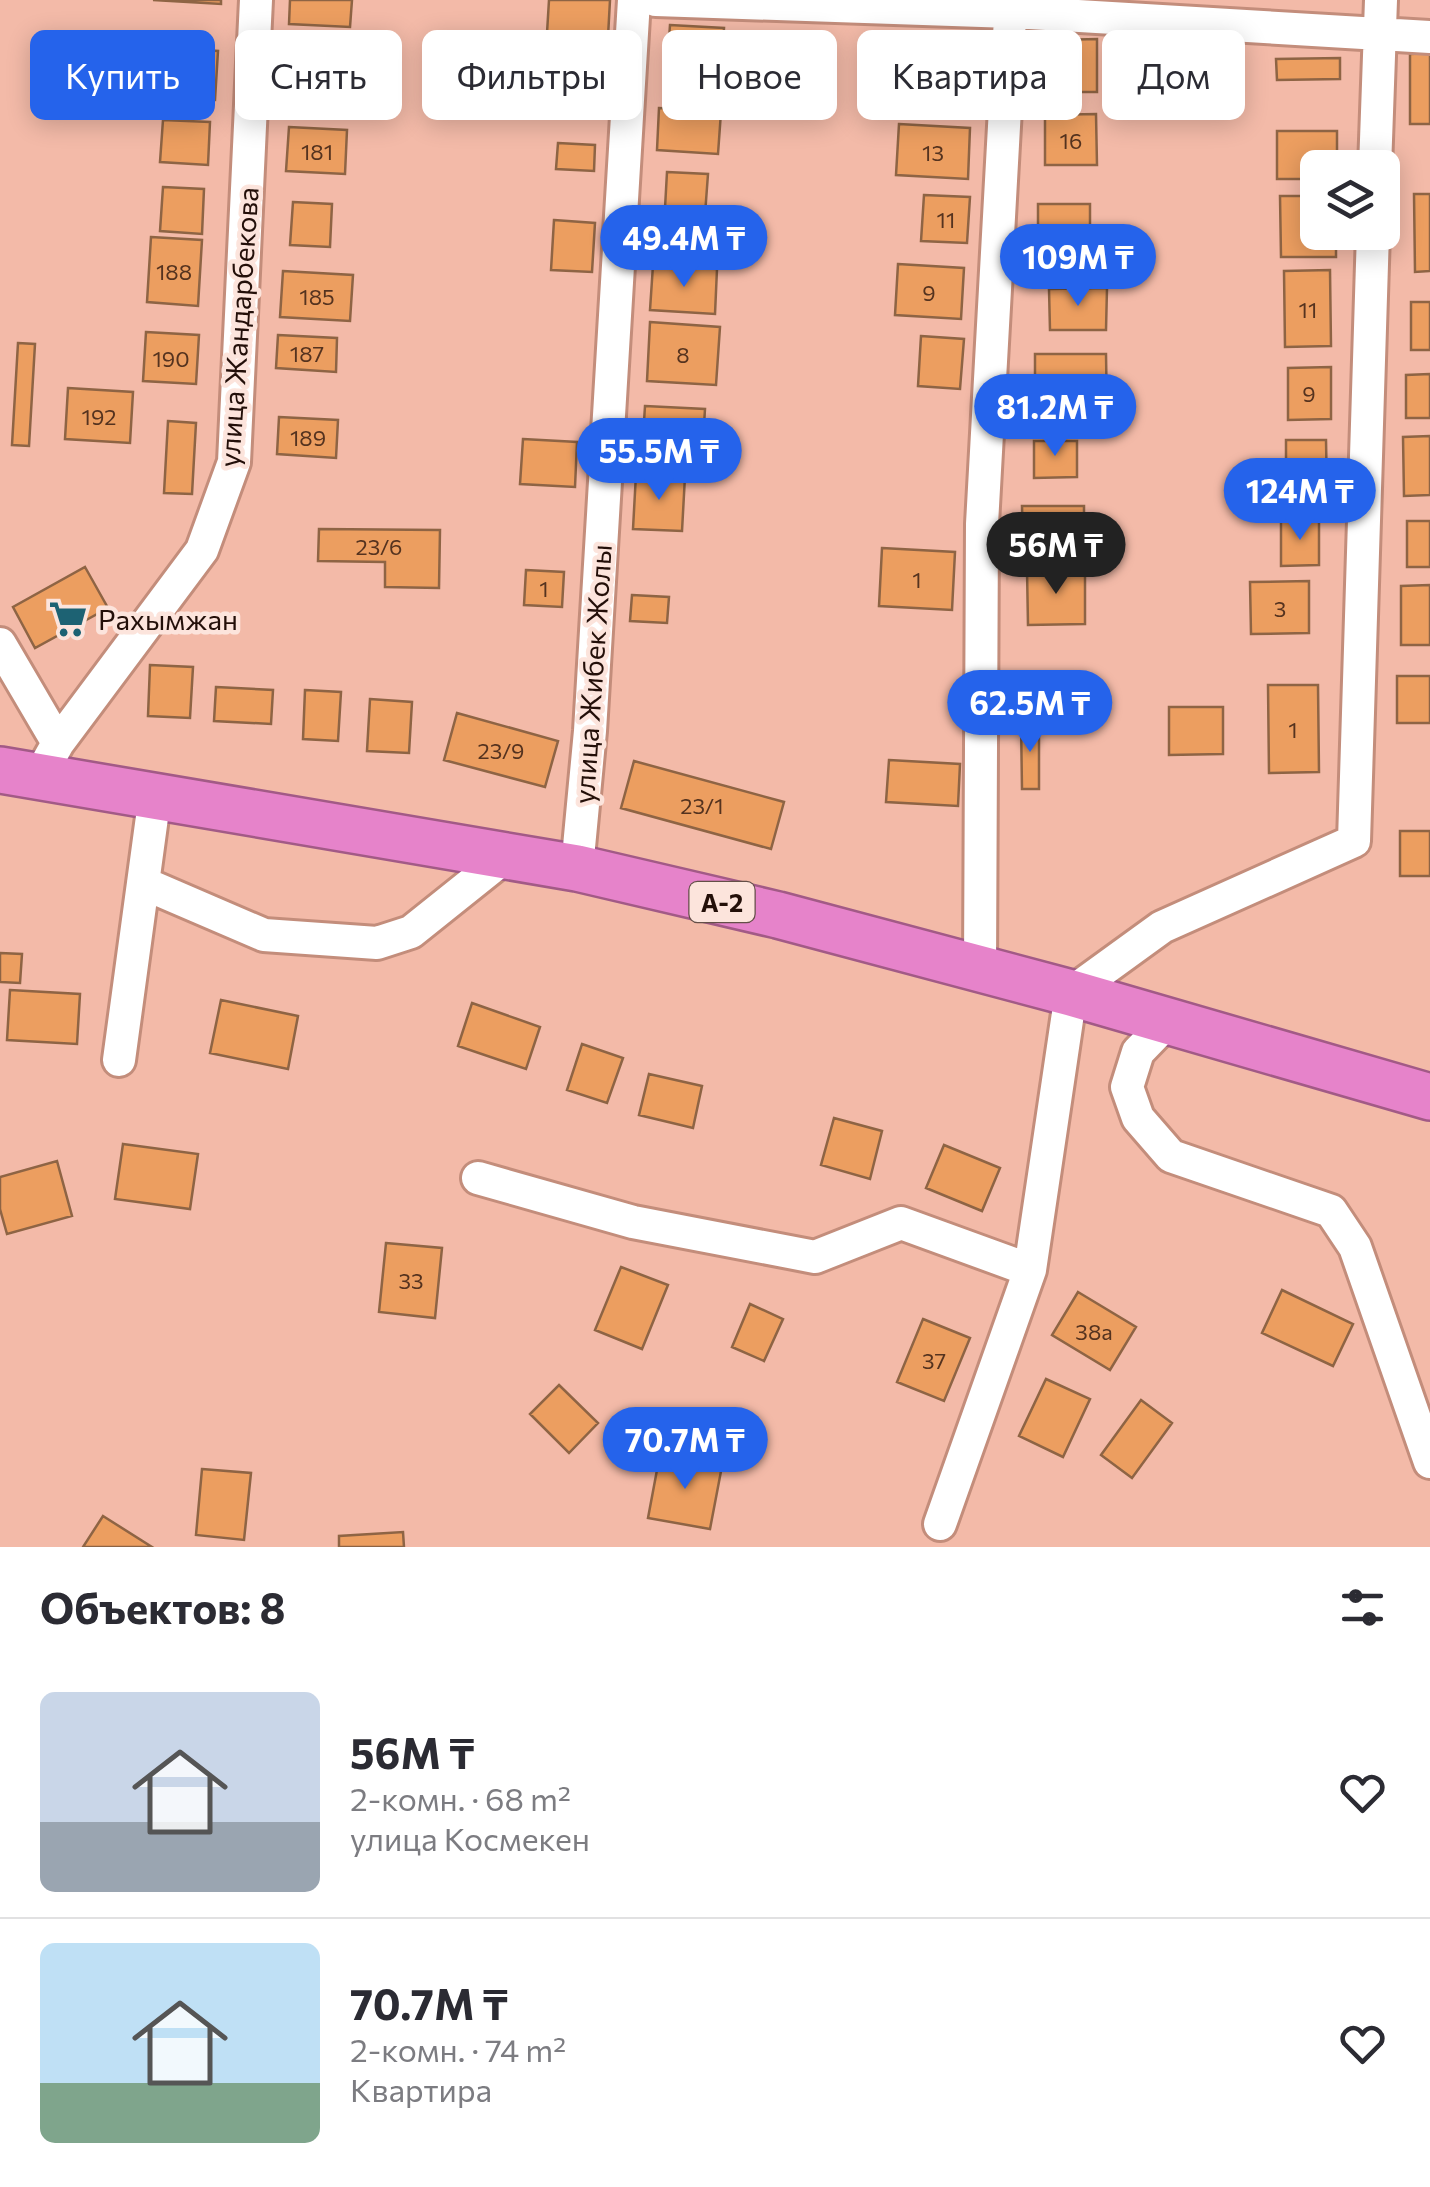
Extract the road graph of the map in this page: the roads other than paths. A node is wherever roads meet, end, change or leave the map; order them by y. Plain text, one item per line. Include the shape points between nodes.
1 (256, 0) edge
2 (634, 0) edge
3 (656, 0) edge
4 (1381, 0) edge
5 (1011, 6) edge
6 (1379, 34) junction
7 (1430, 36) edge
8 (1376, 150) edge
9 (1372, 250) edge
10 (0, 644) edge
11 (32, 763) edge
12 (156, 795) junction
13 (506, 856) junction
14 (577, 868) junction
15 (143, 883) junction
16 (980, 970) junction
17 (1071, 992) junction
18 (1168, 1021) junction
19 (119, 1060) dead end
20 (1430, 1098) edge
21 (478, 1178) dead end
22 (1030, 1270) junction
23 (1430, 1462) edge
24 (940, 1524) dead end

1 - 11 street, улица Жандарбекова via 234,462 202,550
2 - 14 street, улица Жибек Жолы
3 - 5 street
4 - 6 street
5 - 6 street
5 - 16 street via 982,524
6 - 7 street
6 - 8 street
9 - 17 street via 1354,841 1162,928
10 - 11 street
11 - 12 highway, A-2
12 - 13 highway, A-2
12 - 15 street
13 - 14 highway, A-2
13 - 15 street via 411,932 377,943 264,935
14 - 16 highway, A-2
15 - 19 street
16 - 17 highway, A-2
17 - 18 highway, A-2
17 - 22 street
18 - 20 highway, A-2
18 - 23 street via 1138,1052 1128,1087 1138,1118 1170,1156 1331,1211 1355,1247
21 - 22 street via 634,1222 815,1257 901,1223
22 - 24 street

